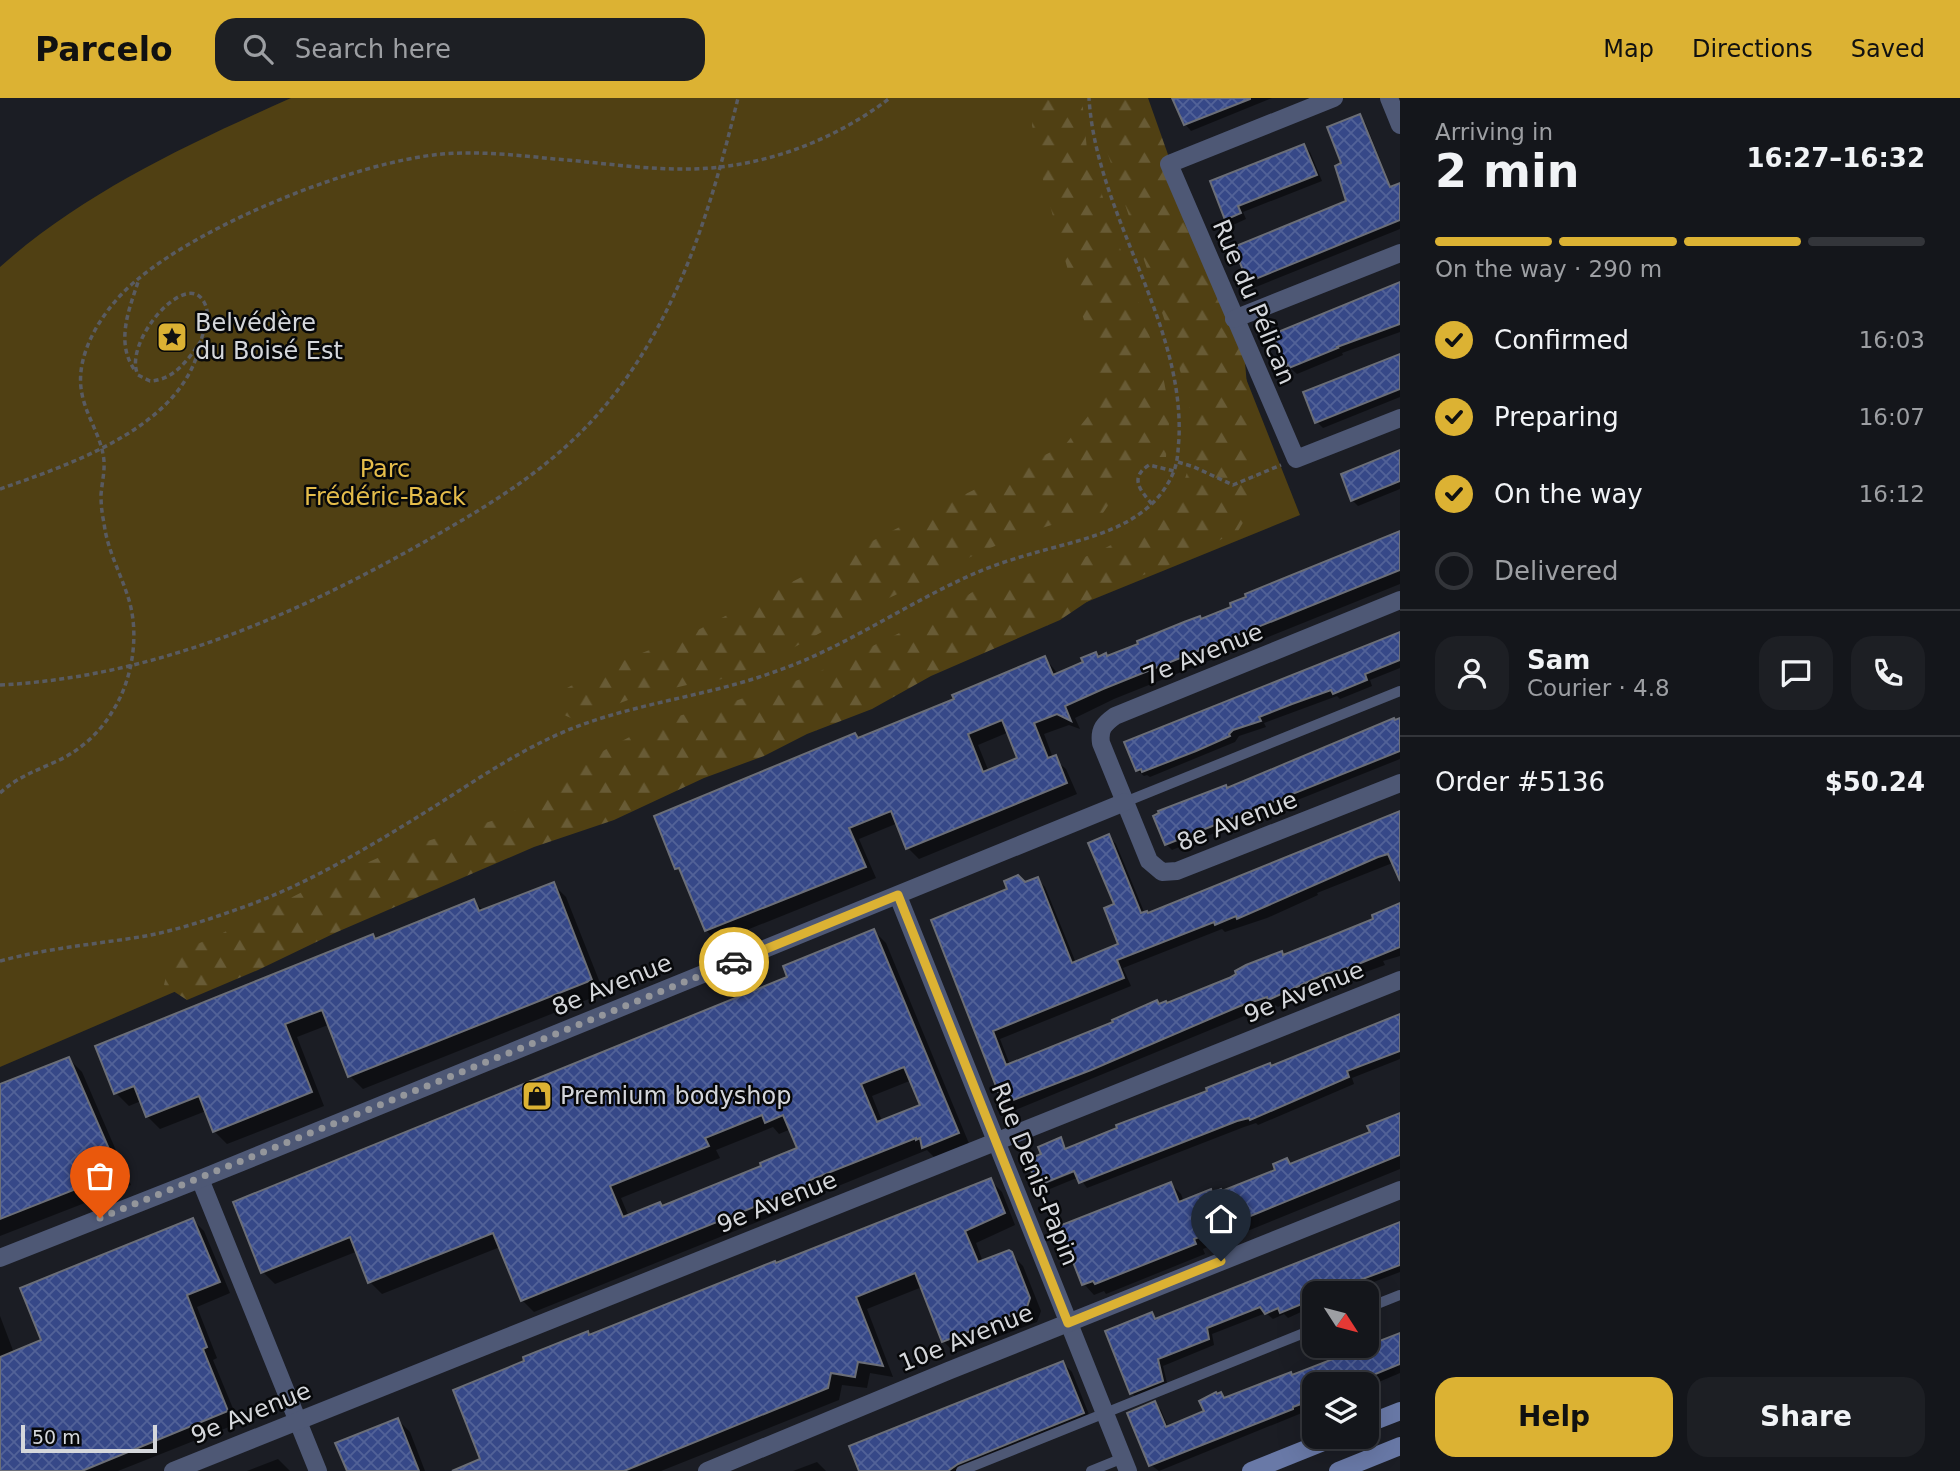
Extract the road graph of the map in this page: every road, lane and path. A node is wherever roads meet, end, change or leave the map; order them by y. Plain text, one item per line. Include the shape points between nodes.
1 (738, 98) edge
2 (890, 98) edge
3 (1089, 98) edge
4 (1334, 98) edge
5 (1389, 98) edge
6 (1400, 125) edge
7 (720, 167) junction
8 (1400, 253) edge
9 (140, 277) junction
10 (1234, 319) junction
11 (201, 341) junction
12 (136, 371) junction
13 (1400, 418) edge
14 (102, 447) junction
15 (1296, 459) junction
16 (1177, 462) junction
17 (1174, 471) junction
18 (0, 489) edge
19 (1152, 504) junction
20 (1400, 600) edge
21 (131, 665) junction
22 (0, 685) edge
23 (1400, 691) edge
24 (1400, 783) edge
25 (0, 793) edge
26 (1125, 802) junction
27 (898, 895) junction
28 (0, 961) edge
29 (1400, 979) edge
30 (996, 1140) junction
31 (200, 1179) junction
32 (1400, 1189) edge
33 (0, 1258) edge
34 (1400, 1295) edge
35 (1379, 1303) edge
36 (1068, 1323) junction
37 (1302, 1334) edge
38 (1400, 1411) edge
39 (1105, 1413) junction
40 (1379, 1419) edge
41 (298, 1420) junction
42 (1400, 1446) edge
43 (1306, 1449) edge
44 (1126, 1465) edge
45 (173, 1471) edge
46 (318, 1471) edge
47 (707, 1471) edge
48 (961, 1471) edge
49 (1091, 1471) edge
50 (1251, 1471) edge
51 (1338, 1471) edge

1 - 7 path
2 - 7 path via 850,124 794,150
3 - 16 path via 1096,152 1170,366 1179,412
4 - 10 street, Rue du Pélican via 1169,164
5 - 6 street
7 - 9 path via 662,168 489,153 406,160 258,210 180,250
7 - 21 path via 686,270 657,330 624,382 549,463 461,521 306,605 216,641
8 - 10 street
9 - 12 path via 124,333
9 - 14 path via 106,314 81,368 82,395
10 - 15 street, Rue du Pélican
11 - 12 path via 167,377 150,382
11 - 12 path via 207,320 205,303 195,294 177,298 149,324 137,351
11 - 14 path via 189,376 171,398 141,425
13 - 15 street
14 - 18 path
14 - 21 path via 106,465 101,496 104,528 132,614
15 - 16 path via 1233,485
16 - 17 path
17 - 19 path
17 - 19 path via 1149,465 1139,475 1138,488
19 - 28 path via 1112,529 968,576 792,666 713,691 605,716 547,739 357,853 242,908 157,934 48,949
20 - 26 street, 7e Avenue via 1107,721 1101,728 1101,743
21 - 22 path via 65,679
21 - 25 path via 118,702 96,734
23 - 26 lane
24 - 26 street, 8e Avenue via 1169,873 1149,861
26 - 27 street, 8e Avenue
27 - 30 street, Rue Denis-Papin
27 - 31 street, 8e Avenue
29 - 30 street, 9e Avenue
30 - 36 street, Rue Denis-Papin
30 - 41 street, 9e Avenue
31 - 33 street, 8e Avenue
31 - 41 street
32 - 36 street, 10e Avenue
34 - 35 lane
36 - 39 street, Rue Denis-Papin
36 - 47 street, 10e Avenue
37 - 39 lane
38 - 40 main road
39 - 44 street, Rue Denis-Papin
39 - 48 lane
41 - 45 street, 9e Avenue
41 - 46 street
42 - 51 main road
43 - 50 main road
44 - 49 lane

